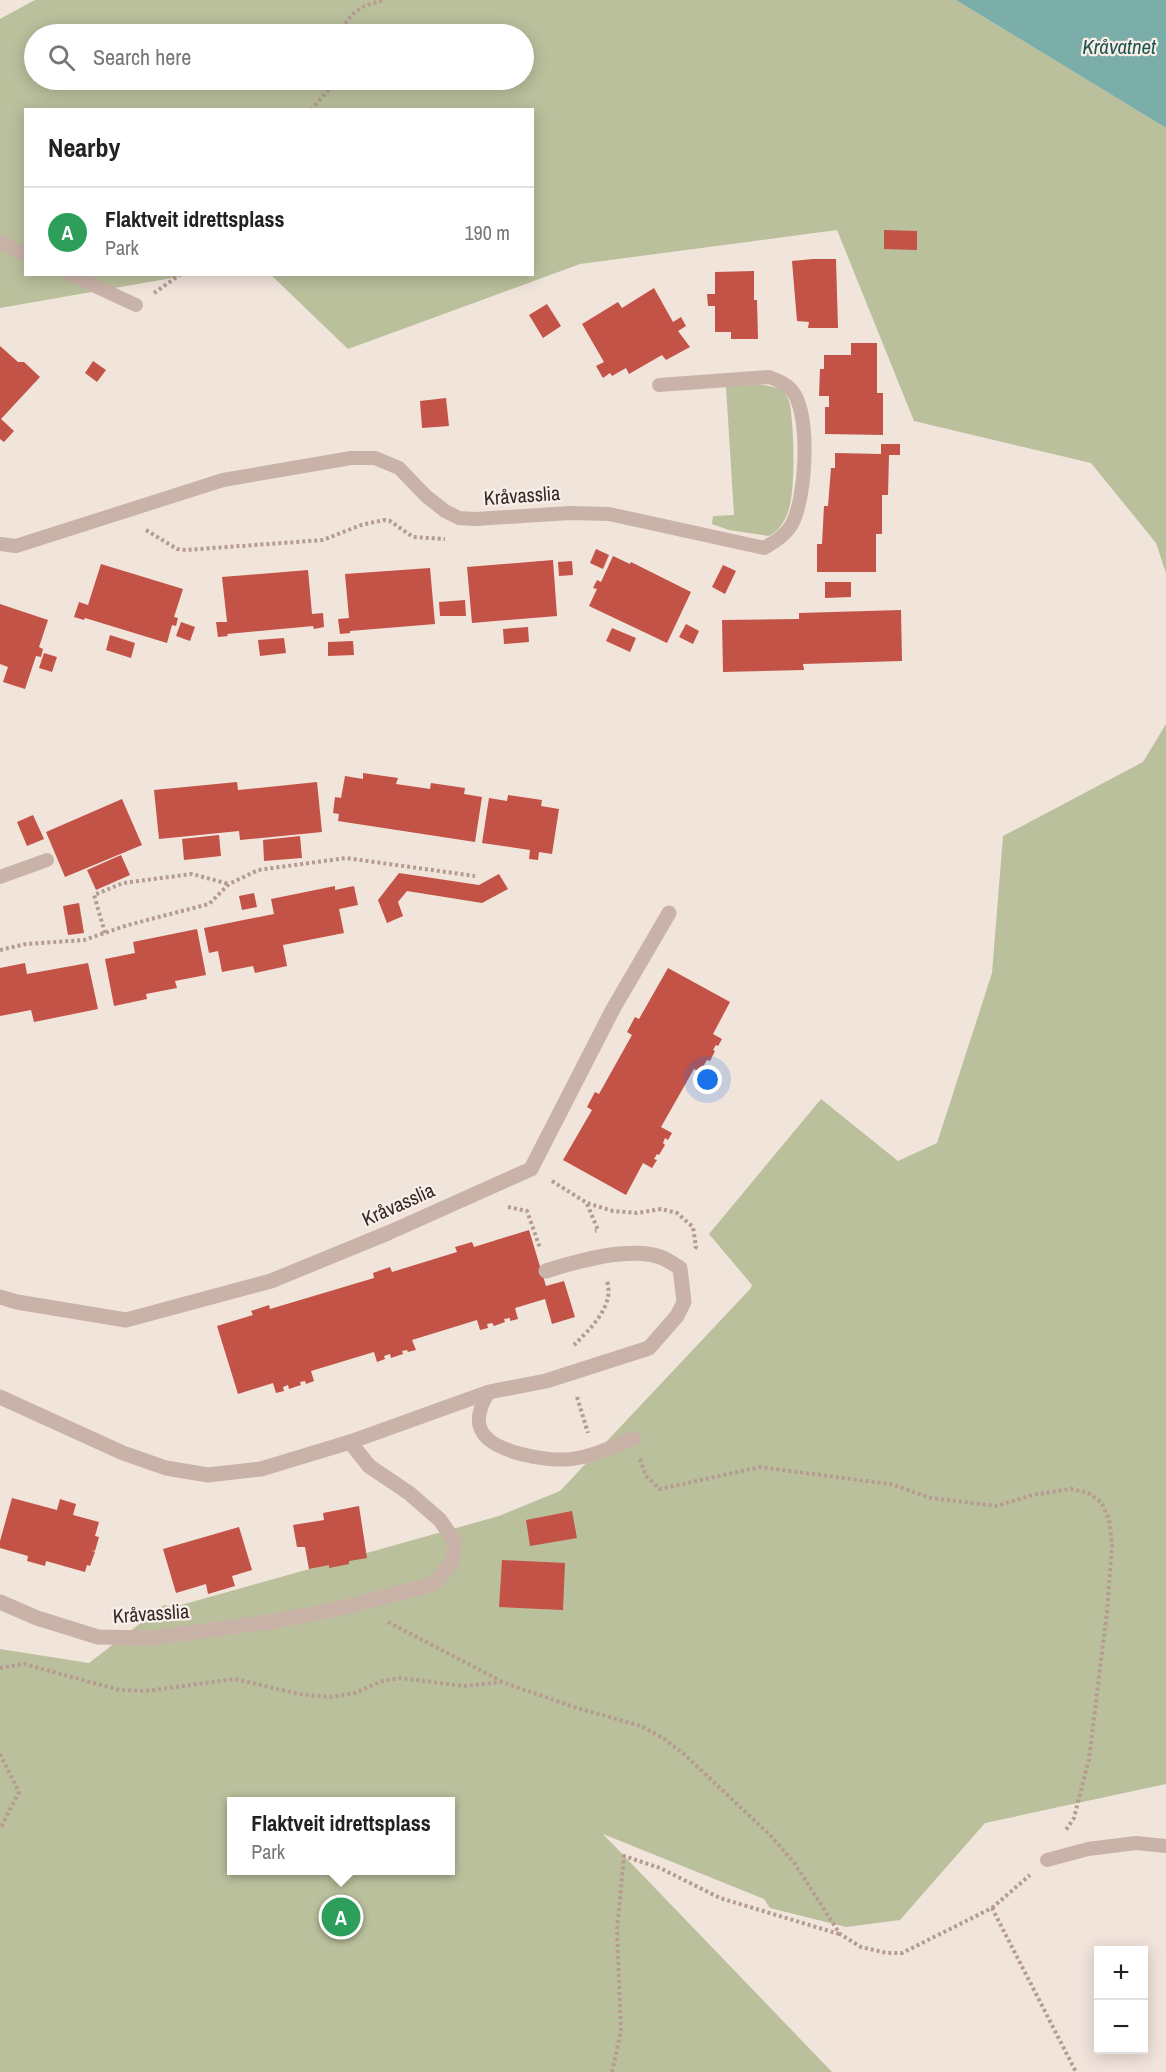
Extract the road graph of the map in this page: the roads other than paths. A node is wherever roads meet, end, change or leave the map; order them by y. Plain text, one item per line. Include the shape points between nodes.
1 (0, 242) edge
2 (24, 254) edge
3 (73, 276) edge
4 (136, 305) road end
5 (659, 385) dead end
6 (0, 544) edge
7 (47, 860) dead end
8 (0, 877) edge
9 (669, 914) dead end
10 (546, 1271) dead end
11 (0, 1297) edge
12 (489, 1392) junction
13 (0, 1397) edge
14 (634, 1438) road end
15 (350, 1442) junction
16 (0, 1602) edge
17 (1166, 1846) edge
18 (1047, 1860) road end

1 - 2 lane
3 - 4 lane
5 - 6 lane, Kråvasslia via 769,377 784,382 794,393 800,406 805,456 800,504 778,541 764,548 609,514 459,518 426,496 399,468 375,458 351,458 223,480 16,546
7 - 8 lane
9 - 11 street, Kråvasslia via 614,1009 531,1169 271,1281 126,1320
10 - 12 street via 637,1253 663,1258 680,1268 684,1302 649,1348 546,1381
12 - 14 lane via 478,1418 480,1429 499,1446 519,1454 571,1460
12 - 15 street
13 - 15 street via 123,1453 166,1468 208,1475 261,1469
15 - 16 street, Kråvasslia via 369,1466 440,1520 455,1542 452,1562 434,1584 276,1621 151,1638 98,1637
17 - 18 lane via 1136,1843 1088,1849

